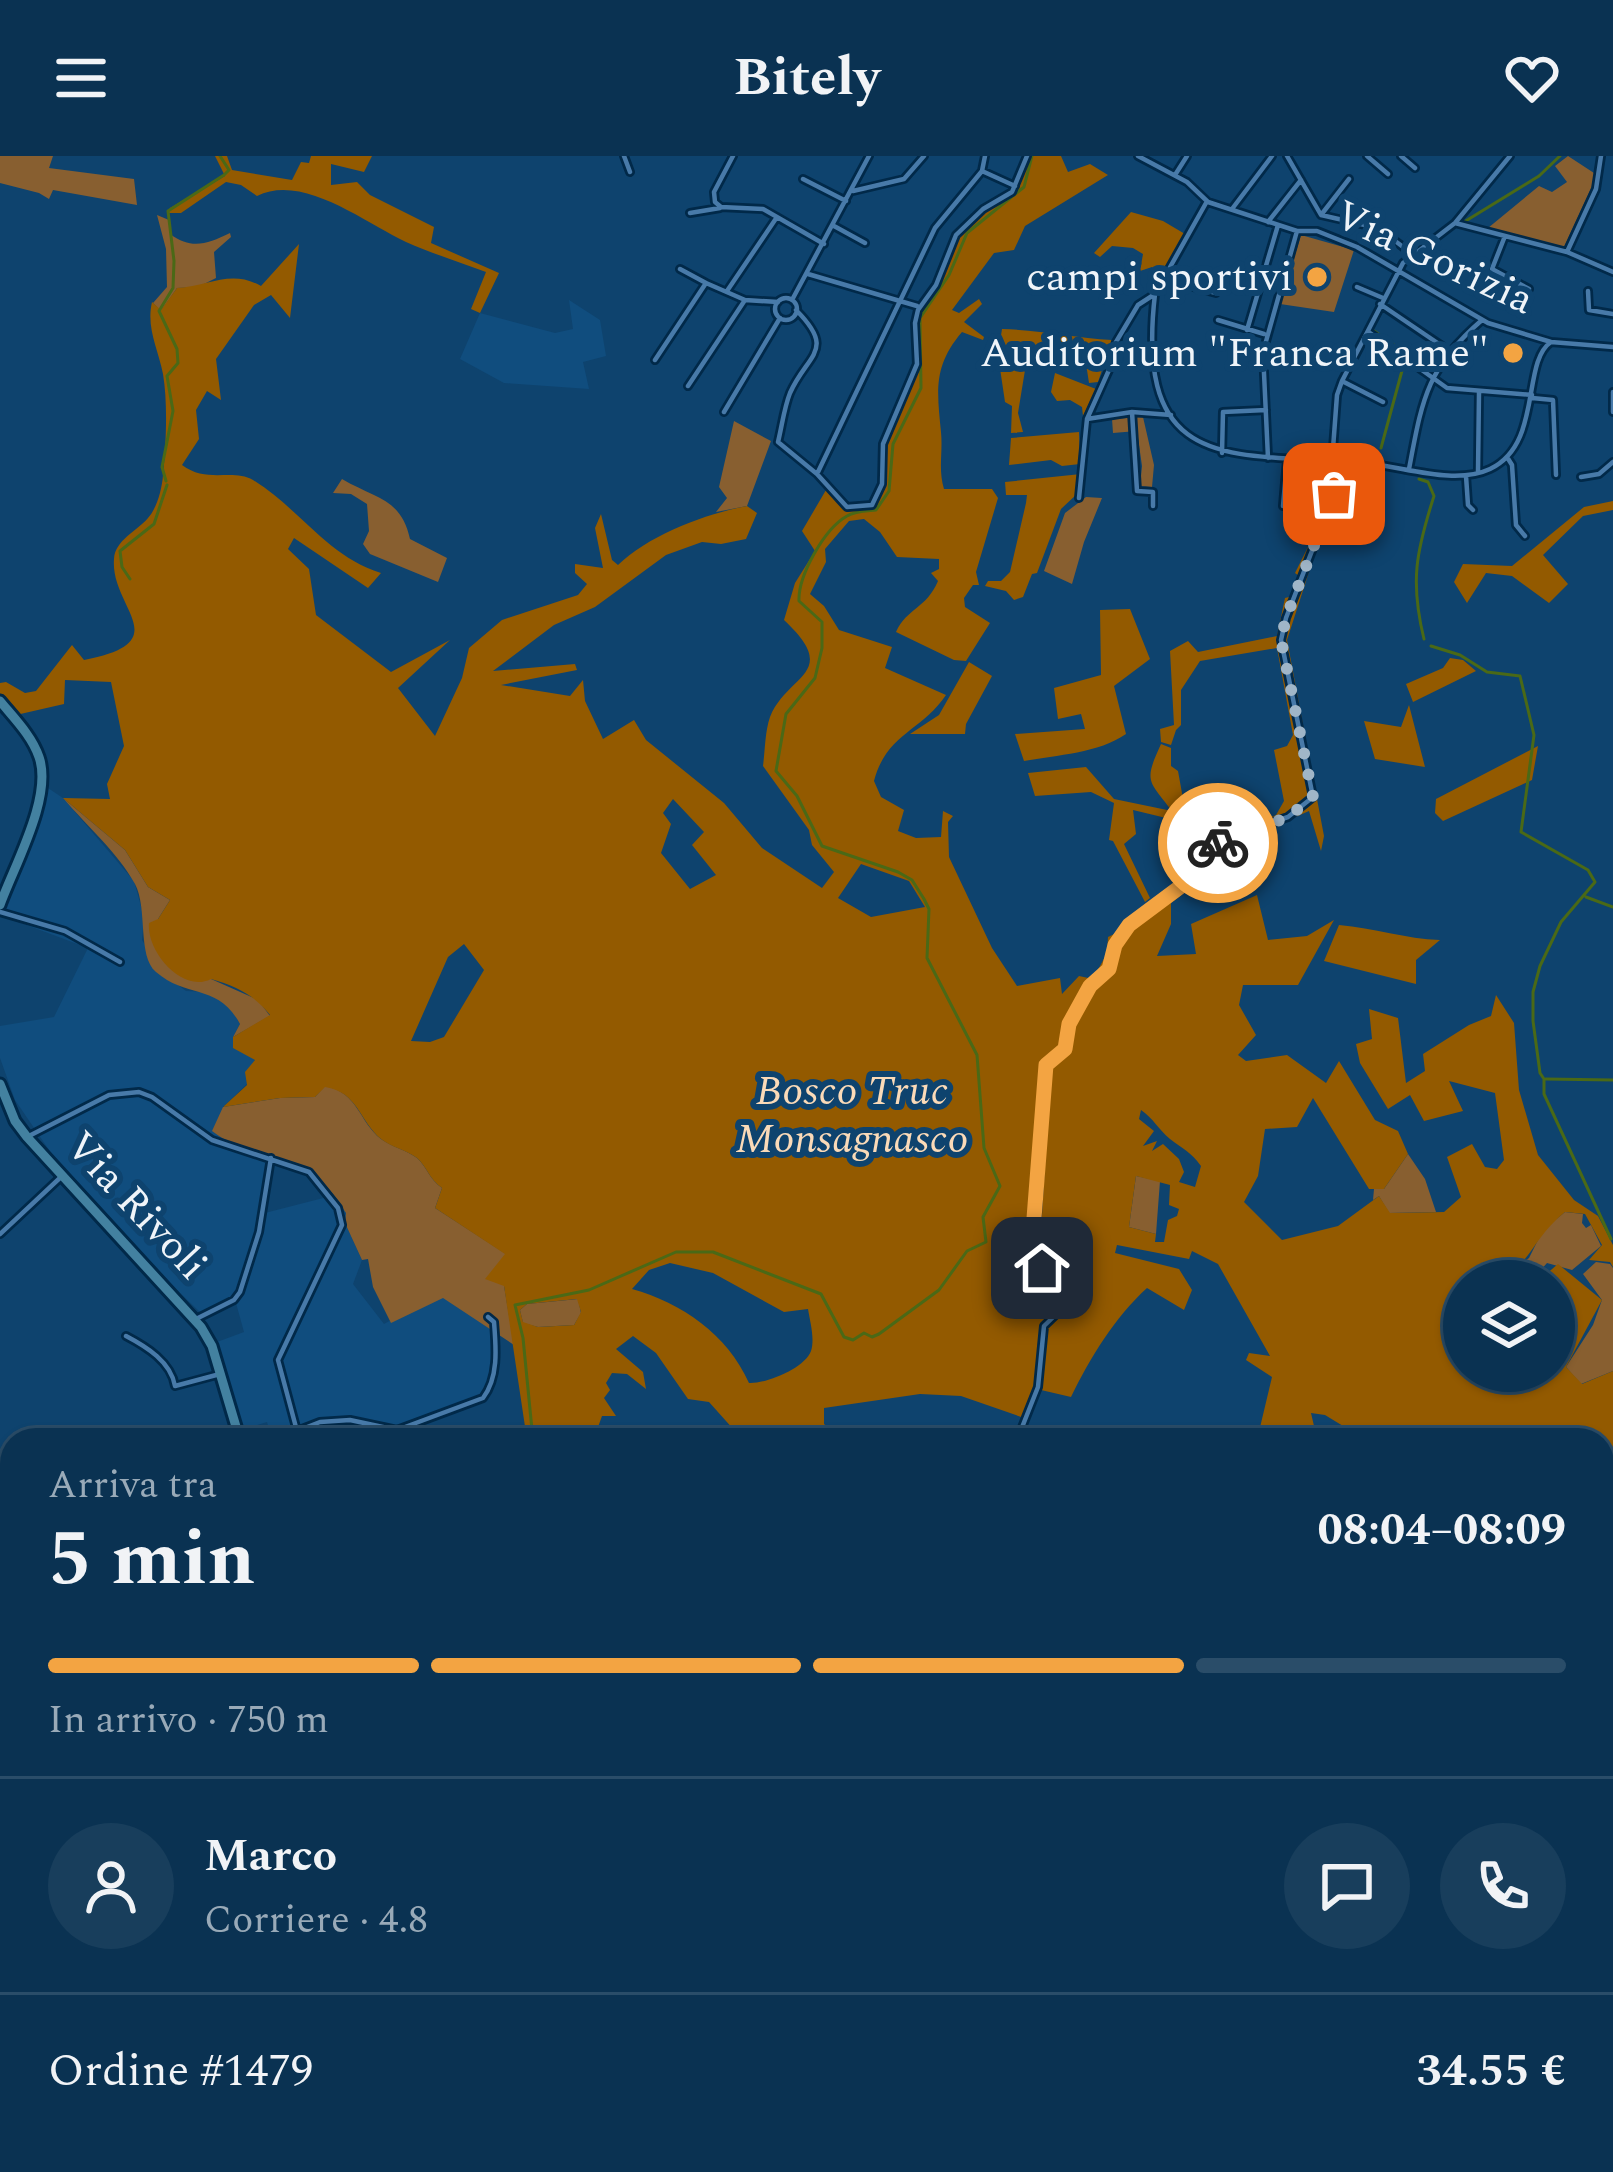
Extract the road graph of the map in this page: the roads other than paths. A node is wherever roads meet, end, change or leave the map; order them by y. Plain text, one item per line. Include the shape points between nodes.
1 (624, 156) edge
2 (733, 156) edge
3 (869, 156) edge
4 (924, 156) edge
5 (985, 156) edge
6 (1028, 156) edge
7 (1140, 156) edge
8 (1186, 156) edge
9 (1272, 156) edge
10 (1287, 156) edge
11 (1400, 156) edge
12 (1510, 156) edge
13 (1600, 156) edge
14 (1371, 157) edge
15 (1415, 168) dead end
16 (982, 171) junction
17 (630, 172) dead end
18 (1388, 173) dead end
19 (1174, 175) junction
20 (803, 179) dead end
21 (1349, 179) dead end
22 (1301, 180) junction
23 (1016, 186) junction
24 (853, 191) junction
25 (847, 202) junction
26 (1208, 202) junction
27 (722, 207) junction
28 (1232, 208) junction
29 (690, 213) dead end
30 (1321, 215) junction
31 (778, 217) junction
32 (1268, 222) junction
33 (1455, 224) junction
34 (1277, 225) junction
35 (834, 226) junction
36 (1297, 231) junction
37 (1504, 236) junction
38 (865, 243) dead end
39 (824, 244) junction
40 (1567, 252) junction
41 (1413, 255) junction
42 (680, 269) dead end
43 (1398, 272) junction
44 (1613, 272) edge
45 (808, 274) junction
46 (1163, 279) junction
47 (706, 283) junction
48 (1357, 287) dead end
49 (1528, 289) dead end
50 (728, 291) junction
51 (1588, 291) dead end
52 (1216, 293) dead end
53 (1155, 294) junction
54 (745, 300) junction
55 (792, 300) junction
56 (901, 301) junction
57 (1382, 301) junction
58 (778, 302) junction
59 (920, 307) junction
60 (796, 310) junction
61 (1613, 314) edge
62 (780, 318) junction
63 (1218, 320) dead end
64 (1482, 320) junction
65 (1247, 330) junction
66 (1369, 333) junction
67 (1266, 335) junction
68 (1551, 342) junction
69 (1442, 346) dead end
70 (1613, 347) edge
71 (655, 359) dead end
72 (1433, 380) junction
73 (1342, 382) junction
74 (688, 386) dead end
75 (1613, 392) edge
76 (1480, 393) junction
77 (1532, 396) junction
78 (1383, 402) dead end
79 (1265, 410) junction
80 (724, 412) dead end
81 (1132, 412) junction
82 (1613, 412) edge
83 (1172, 416) junction
84 (1088, 418) junction
85 (1222, 453) junction
86 (1507, 457) junction
87 (1268, 458) junction
88 (1287, 460) junction
89 (1332, 462) junction
90 (1613, 462) edge
91 (1409, 469) junction
92 (1478, 472) junction
93 (817, 474) junction
94 (1466, 476) junction
95 (1556, 476) dead end
96 (1581, 477) dead end
97 (1079, 498) dead end
98 (1153, 506) dead end
99 (1283, 506) dead end
100 (1473, 510) dead end
101 (1526, 536) dead end
102 (0, 701) edge
103 (0, 909) edge
104 (120, 962) dead end
105 (0, 1084) edge
106 (27, 1137) junction
107 (272, 1158) junction
108 (62, 1176) junction
109 (0, 1234) edge
110 (488, 1317) dead end
111 (196, 1319) junction
112 (126, 1336) dead end
113 (220, 1374) junction
114 (236, 1428) edge
115 (296, 1428) edge
116 (306, 1428) edge
117 (388, 1428) edge
118 (402, 1428) edge
119 (1022, 1428) edge

1 - 17 street
2 - 27 street via 714,192
3 - 24 street
4 - 24 street via 904,179
5 - 16 street
6 - 23 street
7 - 19 street
8 - 19 street
9 - 28 street
10 - 22 street
11 - 15 street
12 - 33 street
13 - 40 street via 1598,182
14 - 18 street
16 - 23 street
16 - 56 street via 935,228
19 - 26 street
20 - 25 street
21 - 30 street
22 - 30 street
22 - 32 street
23 - 59 street via 962,226
24 - 25 street
25 - 35 street
26 - 28 street, Via Gorizia
26 - 46 street
27 - 29 street
27 - 31 street via 763,208
28 - 32 street, Via Gorizia
30 - 41 street via 1378,228
31 - 39 street
31 - 50 street
32 - 34 street, Via Gorizia
33 - 37 street
33 - 41 street
34 - 36 street, Via Gorizia
34 - 65 street
35 - 38 street
35 - 39 street
36 - 43 street, Via Gorizia via 1357,247
36 - 67 street
37 - 40 street
37 - 49 street via 1492,269
39 - 45 street
40 - 44 street
41 - 43 street
42 - 47 street
43 - 57 street
43 - 64 street, Via Gorizia
45 - 55 street
45 - 56 street
46 - 52 street
46 - 53 street
47 - 50 street
47 - 71 street
48 - 57 street
50 - 54 street
51 - 61 street via 1589,310
53 - 83 street via 1156,375
53 - 84 street via 1124,323
54 - 58 street
54 - 74 street
55 - 58 street
55 - 60 street
56 - 59 street
56 - 93 street
57 - 66 street
57 - 69 street
58 - 62 street
59 - 93 street via 917,364 883,444 880,493 872,505 847,508
60 - 62 street
60 - 93 street via 819,351 791,391 778,442
62 - 80 street
63 - 65 street
64 - 68 street, Via Gorizia
64 - 72 street
65 - 67 street
66 - 72 street
66 - 73 street
67 - 79 street
68 - 70 street, Via Gorizia
68 - 77 street via 1541,352
72 - 76 street
72 - 91 street via 1420,405
73 - 78 street
73 - 89 street
75 - 82 street
76 - 77 street
76 - 92 street
77 - 86 street
77 - 95 street via 1553,400
79 - 85 street via 1223,412
79 - 87 street
81 - 83 street
81 - 84 street
81 - 98 street via 1138,491 1153,492
83 - 85 street via 1192,439
84 - 97 street
85 - 87 street
86 - 92 street
86 - 101 street via 1516,525
87 - 88 street
88 - 89 street
88 - 99 street
89 - 91 street
89 - 119 street via 1334,494 1281,640 1313,797 1288,817 1221,840 1196,875 1129,925 1069,1024 1065,1049 1046,1065 1035,1247 1042,1268 1076,1284 1075,1296 1044,1326 1038,1388
90 - 96 street
91 - 94 street
92 - 94 street
94 - 100 street
102 - 103 street via 42,769 41,794
103 - 104 street
105 - 106 street, Via Rivoli
106 - 107 street via 127,1090 152,1097 212,1140
106 - 108 street, Via Rivoli
107 - 111 street via 241,1292
107 - 115 street via 309,1172 342,1225 278,1360
108 - 109 street
108 - 111 street, Via Rivoli
110 - 118 street via 496,1354 490,1390
111 - 113 street, Via Rivoli
112 - 113 street via 171,1370 176,1386
113 - 114 street, Via Rivoli
116 - 117 street via 350,1420

